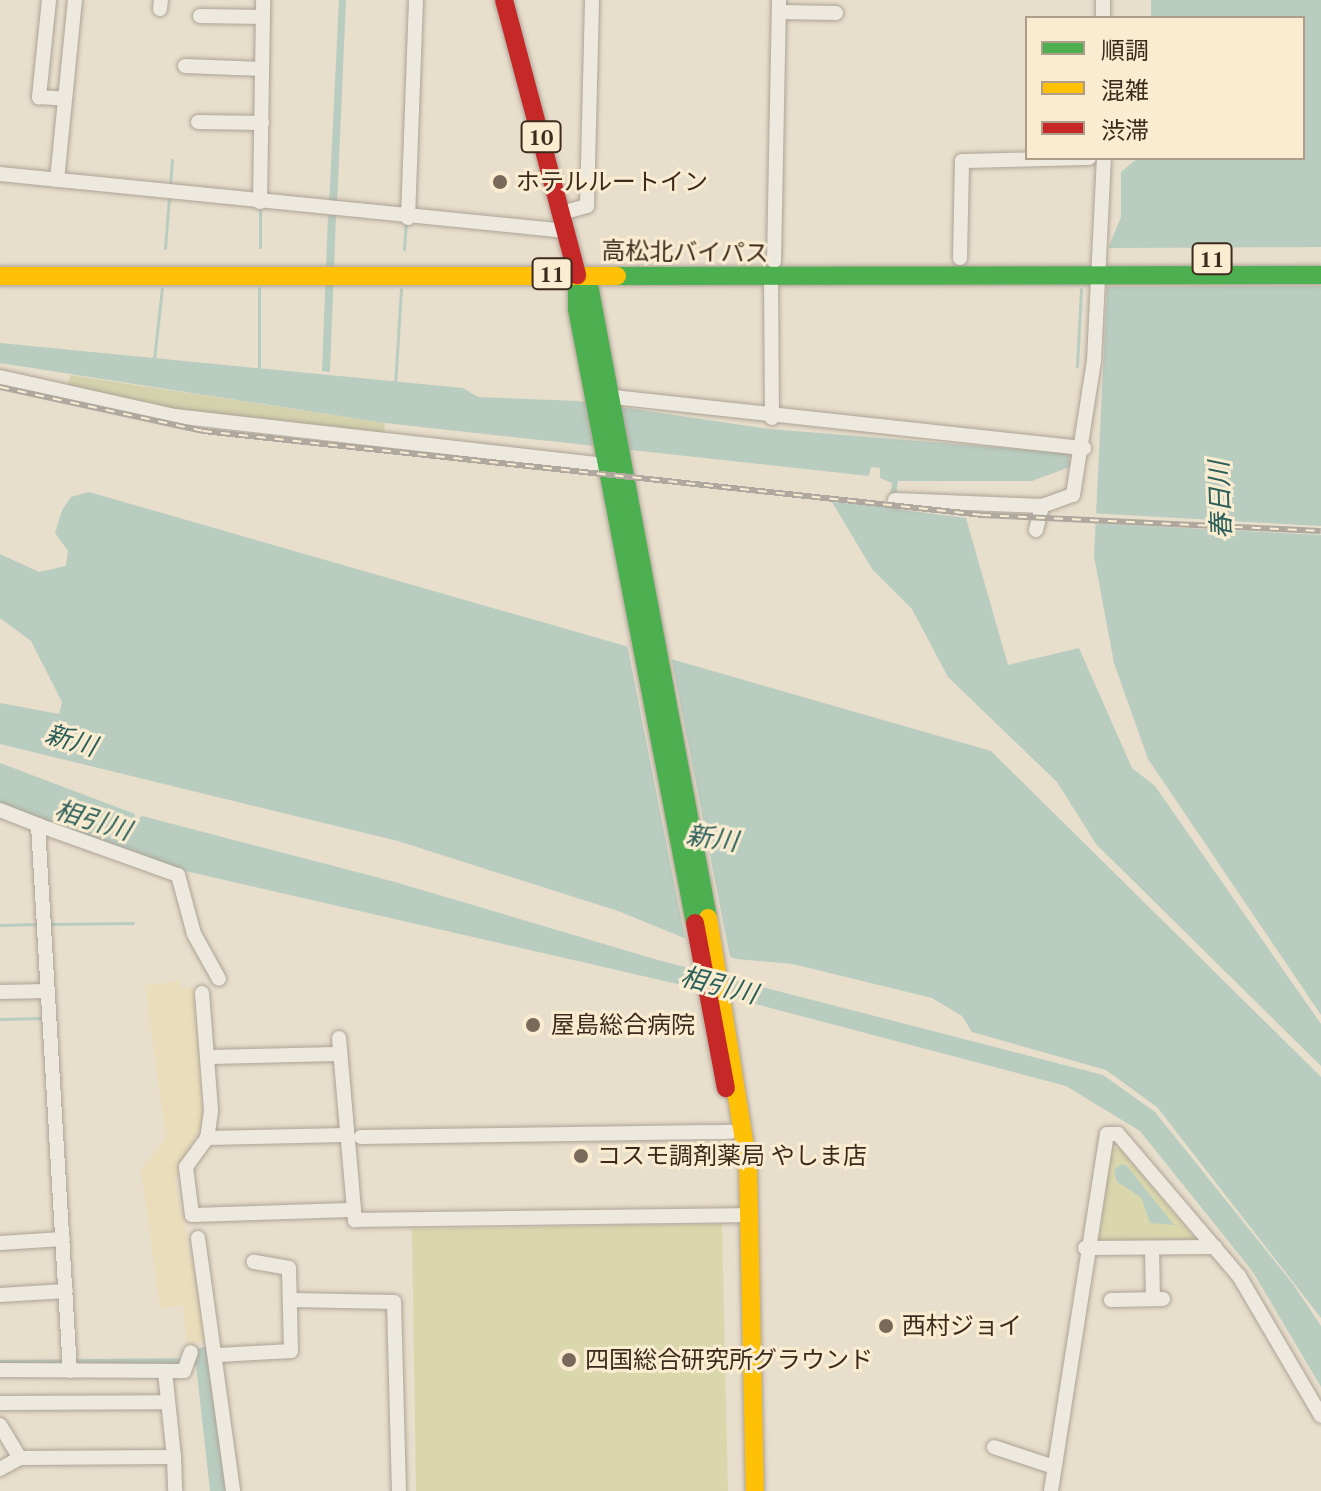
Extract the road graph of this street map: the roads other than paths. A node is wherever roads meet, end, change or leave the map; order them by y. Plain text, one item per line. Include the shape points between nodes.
1 (49, 0) edge
2 (75, 0) edge
3 (263, 0) edge
4 (416, 0) edge
5 (504, 0) edge
6 (592, 0) edge
7 (779, 6) edge
8 (836, 13) dead end
9 (200, 16) dead end
10 (263, 17) junction
11 (185, 66) dead end
12 (262, 69) junction
13 (65, 99) junction
14 (198, 122) dead end
15 (262, 123) junction
16 (1025, 160) edge
17 (1104, 160) edge
18 (0, 174) edge
19 (57, 180) junction
20 (260, 202) junction
21 (408, 218) junction
22 (564, 222) junction
23 (960, 258) junction
24 (1321, 259) edge
25 (0, 261) edge
26 (1000, 267) junction
27 (1099, 267) junction
28 (575, 268) junction
29 (773, 269) junction
30 (1321, 275) edge
31 (0, 276) edge
32 (0, 377) edge
33 (602, 399) junction
34 (772, 418) junction
35 (1084, 448) junction
36 (613, 459) junction
37 (895, 500) dead end
38 (1042, 506) junction
39 (1036, 530) dead end
40 (0, 810) edge
41 (38, 825) junction
42 (219, 979) dead end
43 (47, 991) junction
44 (0, 992) edge
45 (202, 993) dead end
46 (719, 999) junction
47 (339, 1038) dead end
48 (340, 1054) junction
49 (207, 1057) junction
50 (731, 1132) junction
51 (345, 1135) junction
52 (361, 1137) dead end
53 (207, 1138) junction
54 (350, 1210) junction
55 (742, 1216) junction
56 (198, 1238) dead end
57 (63, 1239) junction
58 (0, 1243) edge
59 (1215, 1247) junction
60 (1085, 1248) junction
61 (1152, 1248) junction
62 (254, 1262) dead end
63 (66, 1291) junction
64 (0, 1295) edge
65 (291, 1300) junction
66 (1111, 1300) dead end
67 (191, 1352) dead end
68 (218, 1355) junction
69 (69, 1365) junction
70 (0, 1370) edge
71 (165, 1371) junction
72 (167, 1402) junction
73 (0, 1403) edge
74 (1321, 1416) edge
75 (0, 1425) edge
76 (994, 1447) dead end
77 (174, 1457) junction
78 (20, 1458) junction
79 (1054, 1467) junction
80 (0, 1469) edge
81 (175, 1491) edge
82 (233, 1491) edge
83 (399, 1491) edge
84 (742, 1491) edge
85 (755, 1491) edge
86 (1051, 1491) edge

1 - 13 street via 39,97
2 - 13 street
3 - 10 street
4 - 21 street
5 - 22 main road, 10
6 - 22 street via 587,206
7 - 8 street
7 - 29 street
9 - 10 street
10 - 12 street
11 - 12 street
12 - 15 street
13 - 19 street
14 - 15 street
15 - 20 street
16 - 23 street via 962,161
17 - 27 street
18 - 19 street
19 - 20 street
20 - 21 street
21 - 22 street
22 - 28 main road, 10
23 - 26 main road, 高松北バイパス / 11
23 - 29 main road, 高松北バイパス / 11
24 - 27 main road, 高松北バイパス / 11
25 - 28 main road, 高松北バイパス / 11
26 - 27 main road, 高松北バイパス / 11
26 - 29 main road, 高松北バイパス / 11
27 - 30 main road, 高松北バイパス / 11
27 - 35 street
28 - 29 main road, 高松北バイパス / 11
28 - 31 main road, 高松北バイパス / 11
28 - 33 main road via 590,290
29 - 34 street
32 - 36 street via 175,416
33 - 34 street
33 - 36 main road
34 - 35 street
35 - 38 street via 1073,495
36 - 46 main road
37 - 38 street
38 - 39 street
40 - 41 street
41 - 42 street via 178,875 194,934
41 - 43 street
43 - 44 street
43 - 57 street
45 - 49 street
46 - 50 main road
46 - 55 main road
47 - 48 street
48 - 49 street
48 - 51 street
49 - 53 street
50 - 52 street
50 - 55 main road
51 - 53 street
51 - 54 street
53 - 54 street via 186,1167 192,1215
54 - 55 street via 355,1220
55 - 84 main road
55 - 85 main road
56 - 68 street
57 - 58 street
57 - 63 street
59 - 60 street via 1112,1133 1101,1139
59 - 61 street
59 - 74 street via 1262,1310
60 - 61 street
60 - 79 street
61 - 66 street via 1158,1299
62 - 65 street via 287,1264
63 - 64 street
63 - 69 street
65 - 68 street via 291,1351
65 - 83 street via 394,1302
67 - 71 street via 189,1369
68 - 82 street
69 - 70 street
69 - 71 street
71 - 72 street
72 - 73 street
72 - 77 street
75 - 78 street
76 - 79 street
77 - 78 street
77 - 81 street
78 - 80 street
79 - 86 street

